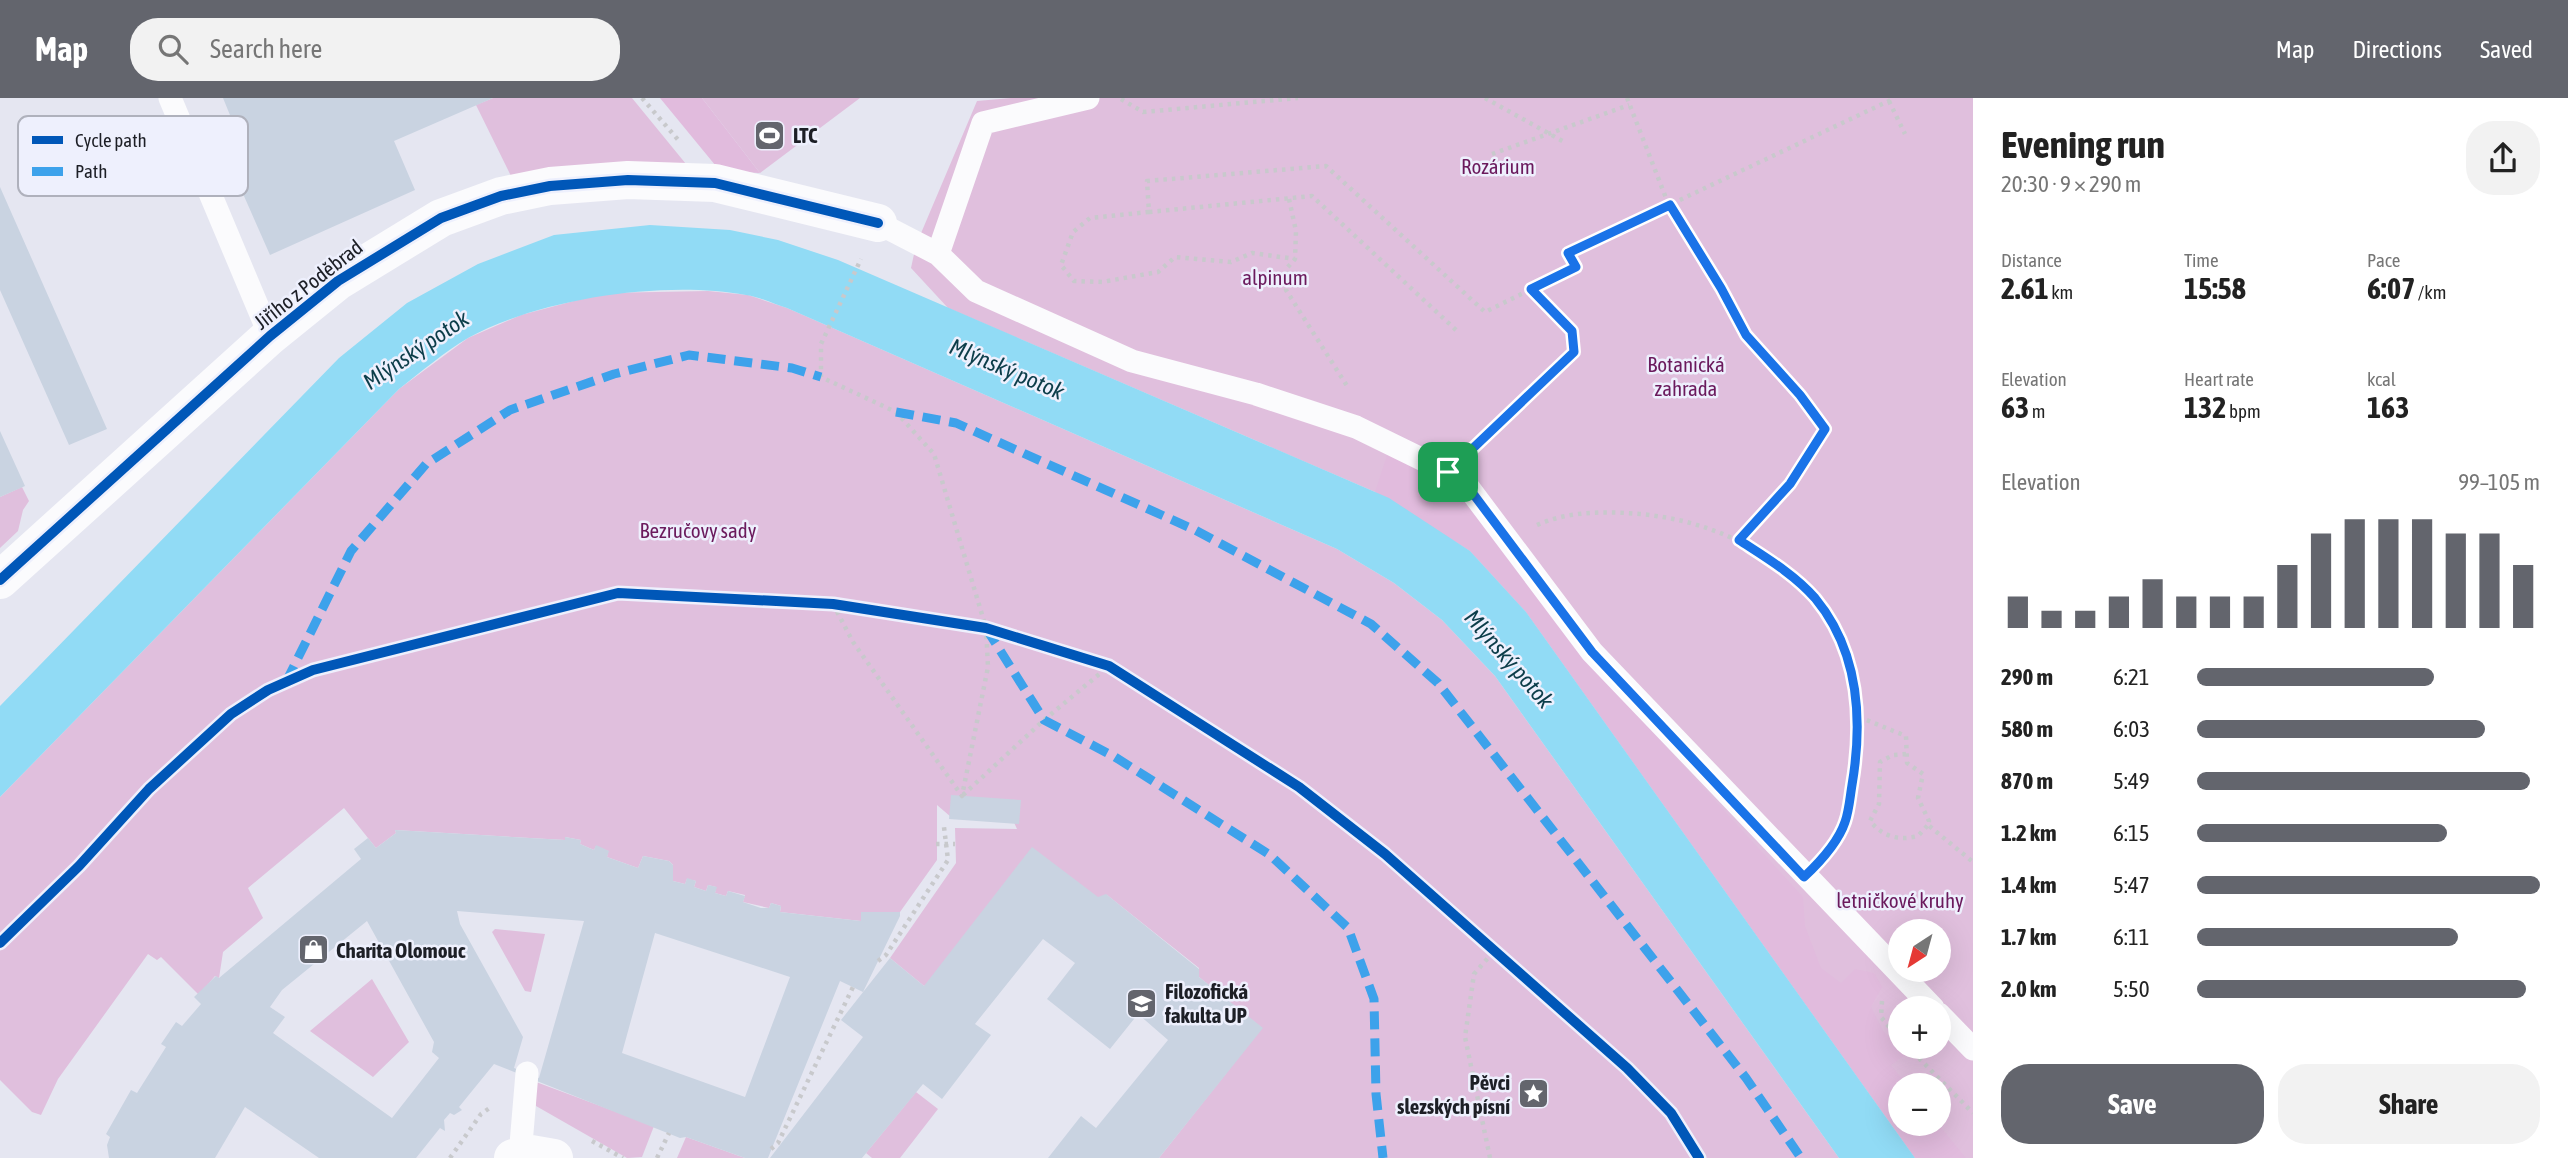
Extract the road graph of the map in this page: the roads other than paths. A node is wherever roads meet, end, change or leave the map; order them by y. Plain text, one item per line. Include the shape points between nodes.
1 (170, 98) edge
2 (1088, 98) edge
3 (178, 116) edge
4 (211, 196) edge
5 (871, 239) joint
6 (938, 254) junction
7 (270, 336) junction
8 (0, 580) edge
9 (1921, 996) edge
10 (1951, 1026) edge
11 (1973, 1049) edge
12 (527, 1073) dead end
13 (529, 1157) edge

1 - 3 lane
2 - 6 lane via 983,123
4 - 7 lane
5 - 6 lane
5 - 7 street, Jiřího z Poděbrad via 715,183 628,180 550,186 501,196 441,218 338,281
6 - 9 lane via 976,291 1132,361 1356,427 1448,472 1468,487 1592,652
7 - 8 street, Jiřího z Poděbrad
10 - 11 lane
12 - 13 lane

